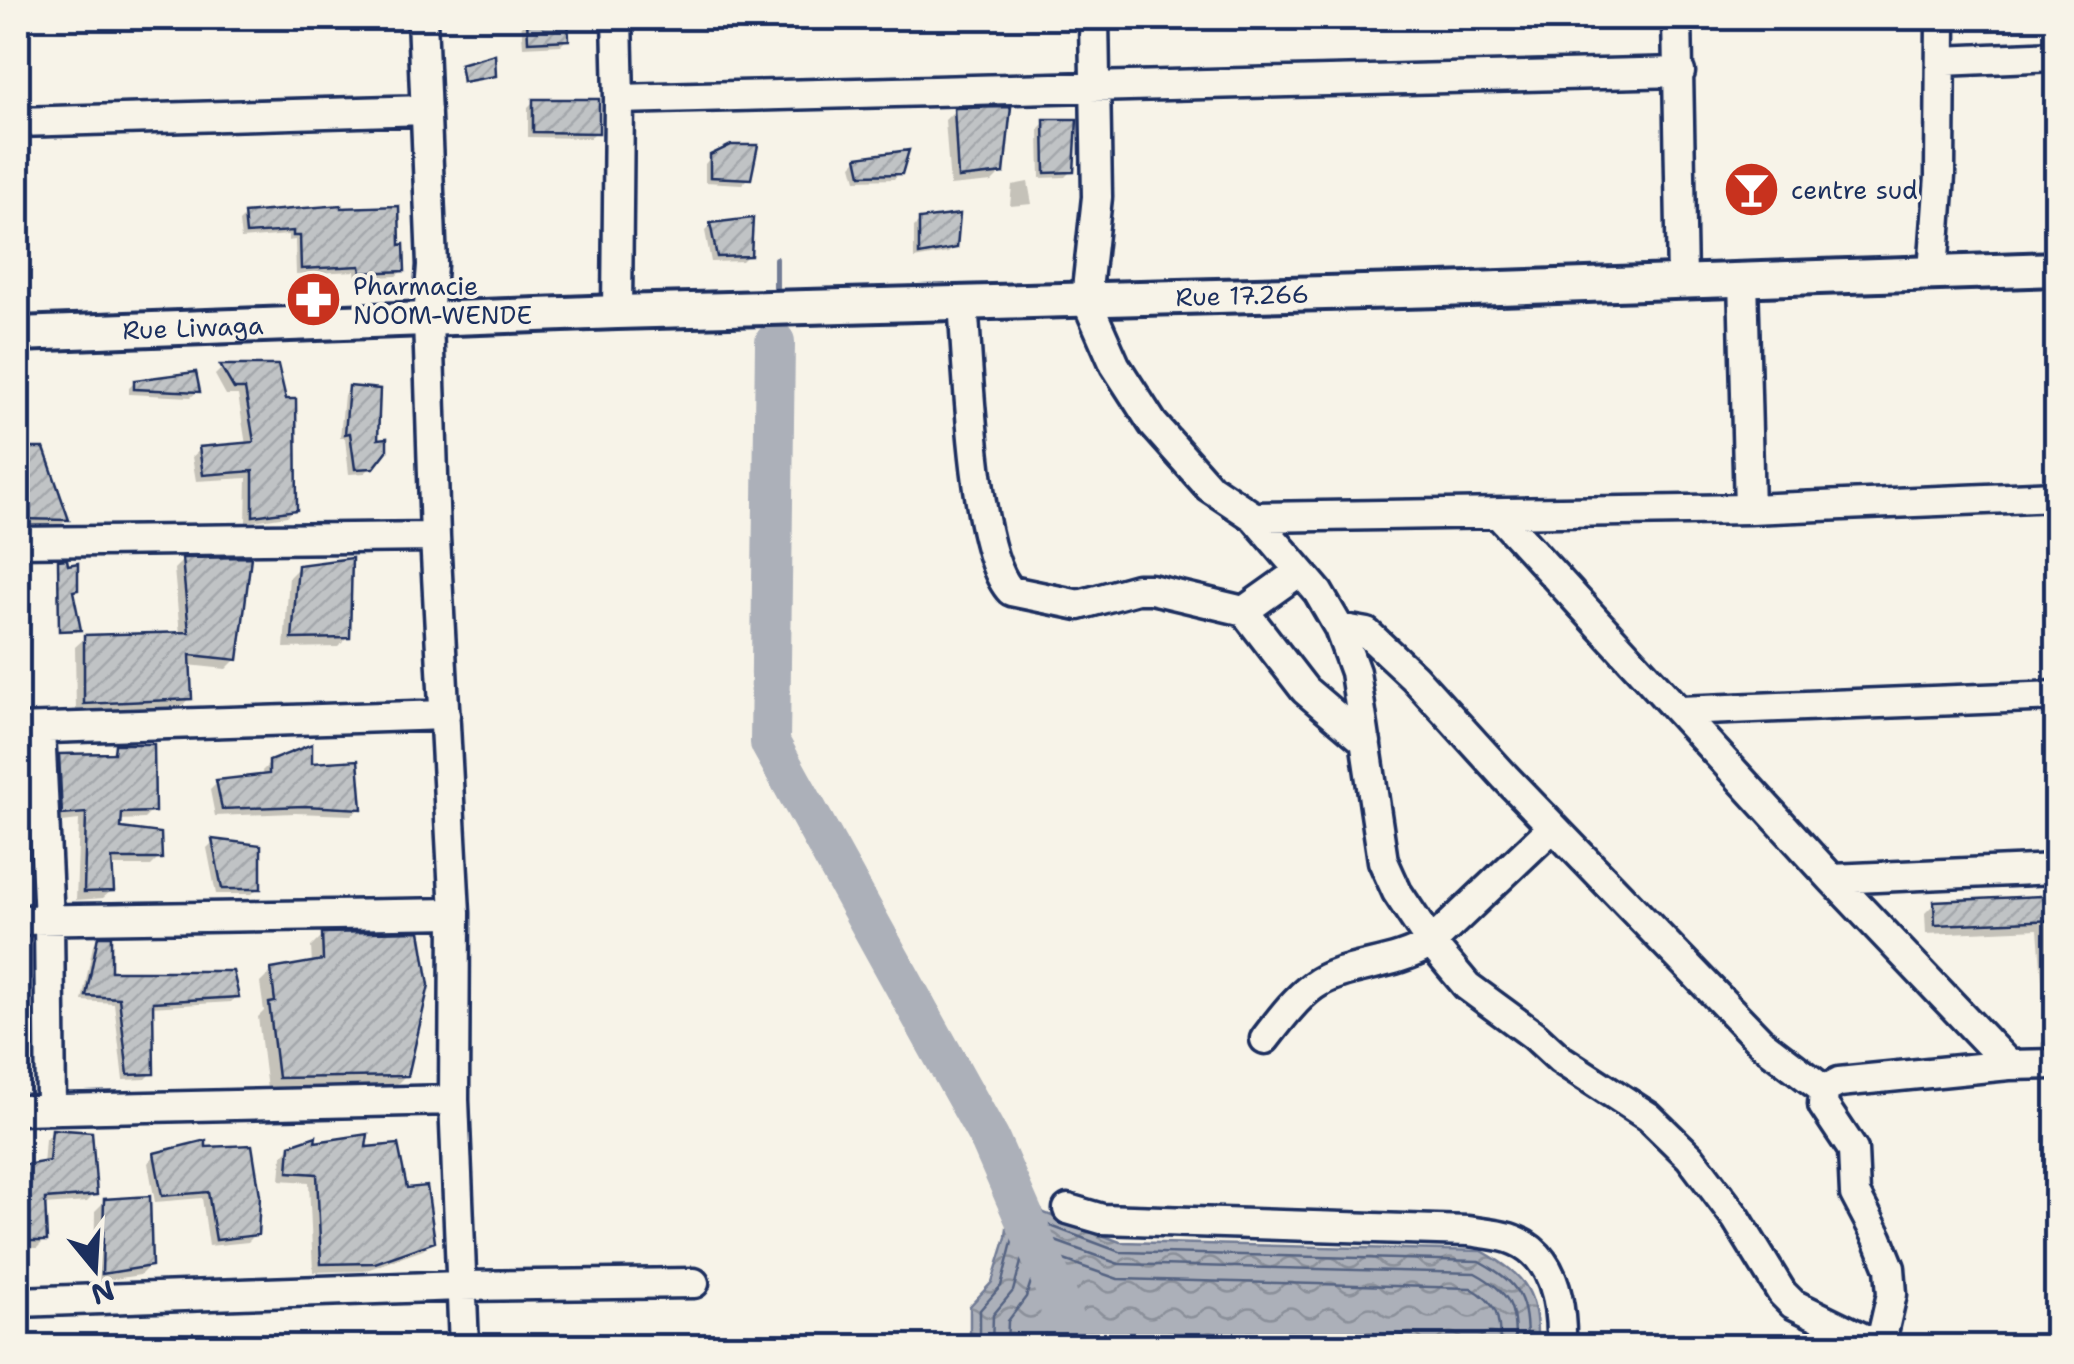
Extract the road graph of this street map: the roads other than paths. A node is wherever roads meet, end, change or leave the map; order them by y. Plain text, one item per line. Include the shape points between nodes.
1 (422, 18) edge
2 (616, 18) edge
3 (1094, 18) edge
4 (1677, 18) edge
5 (1941, 18) edge
6 (2056, 56) edge
7 (1942, 61) junction
8 (1680, 72) junction
9 (1095, 87) junction
10 (619, 99) junction
11 (426, 110) junction
12 (18, 122) edge
13 (2056, 269) edge
14 (1933, 272) junction
15 (1743, 279) junction
16 (1682, 280) junction
17 (1086, 299) junction
18 (963, 302) junction
19 (617, 312) junction
20 (428, 319) junction
21 (18, 334) edge
22 (2056, 496) edge
23 (1748, 509) junction
24 (1499, 515) junction
25 (1254, 517) junction
26 (436, 536) junction
27 (18, 542) edge
28 (1300, 571) junction
29 (1244, 611) junction
30 (1340, 628) junction
31 (2056, 696) edge
32 (1680, 710) junction
33 (444, 715) junction
34 (29, 729) edge
35 (1366, 742) junction
36 (1553, 827) junction
37 (2056, 869) edge
38 (1832, 879) junction
39 (455, 913) junction
40 (18, 920) edge
41 (49, 920) junction
42 (1430, 942) junction
43 (1264, 1039) dead end
44 (2056, 1064) edge
45 (2010, 1065) junction
46 (1824, 1090) junction
47 (454, 1100) junction
48 (51, 1108) junction
49 (18, 1110) edge
50 (1068, 1209) dead end
51 (694, 1283) dead end
52 (460, 1286) junction
53 (18, 1302) edge
54 (464, 1346) edge
55 (1561, 1346) edge
56 (1879, 1346) edge

1 - 11 street
2 - 10 street
3 - 9 street
4 - 8 street
5 - 7 street
6 - 7 street
7 - 14 street
8 - 9 street
8 - 16 street
9 - 10 street
9 - 17 street via 1097,198
10 - 19 street
11 - 12 street
11 - 20 street
13 - 14 main road, Rue 17.266
14 - 15 main road, Rue 17.266
15 - 16 main road, Rue 17.266
15 - 23 street
16 - 17 main road, Rue 17.266
17 - 18 main road, Rue 17.266
17 - 25 street via 1120,376 1153,424 1209,486
18 - 19 main road, Rue 17.266
18 - 29 street via 982,514 1004,584 1021,596 1065,604 1151,589
19 - 20 main road, Rue 17.266
20 - 21 main road, Rue Liwaga
20 - 26 street
22 - 23 street
23 - 24 street
24 - 25 street
24 - 32 street
25 - 28 street
26 - 27 street
26 - 33 street
28 - 29 street
28 - 30 street
29 - 35 street via 1305,690
30 - 35 street via 1356,672
30 - 36 street via 1367,633
31 - 32 street
32 - 38 street
33 - 34 street
33 - 39 street
34 - 41 street
35 - 42 street via 1383,861
36 - 42 street
36 - 46 street via 1762,1042
37 - 38 street
38 - 45 street
39 - 41 street
39 - 47 street
40 - 41 street
41 - 48 street
42 - 43 street via 1410,956 1312,987
42 - 56 street via 1468,986 1560,1059 1649,1117 1690,1158 1793,1304
44 - 45 street
45 - 46 street via 1839,1082
46 - 56 street via 1824,1106 1853,1150 1854,1194 1890,1268 1892,1294
47 - 48 street
47 - 52 street
48 - 49 street
50 - 55 street via 1102,1219 1510,1238 1548,1271 1560,1298
51 - 52 street
52 - 53 street
52 - 54 street

